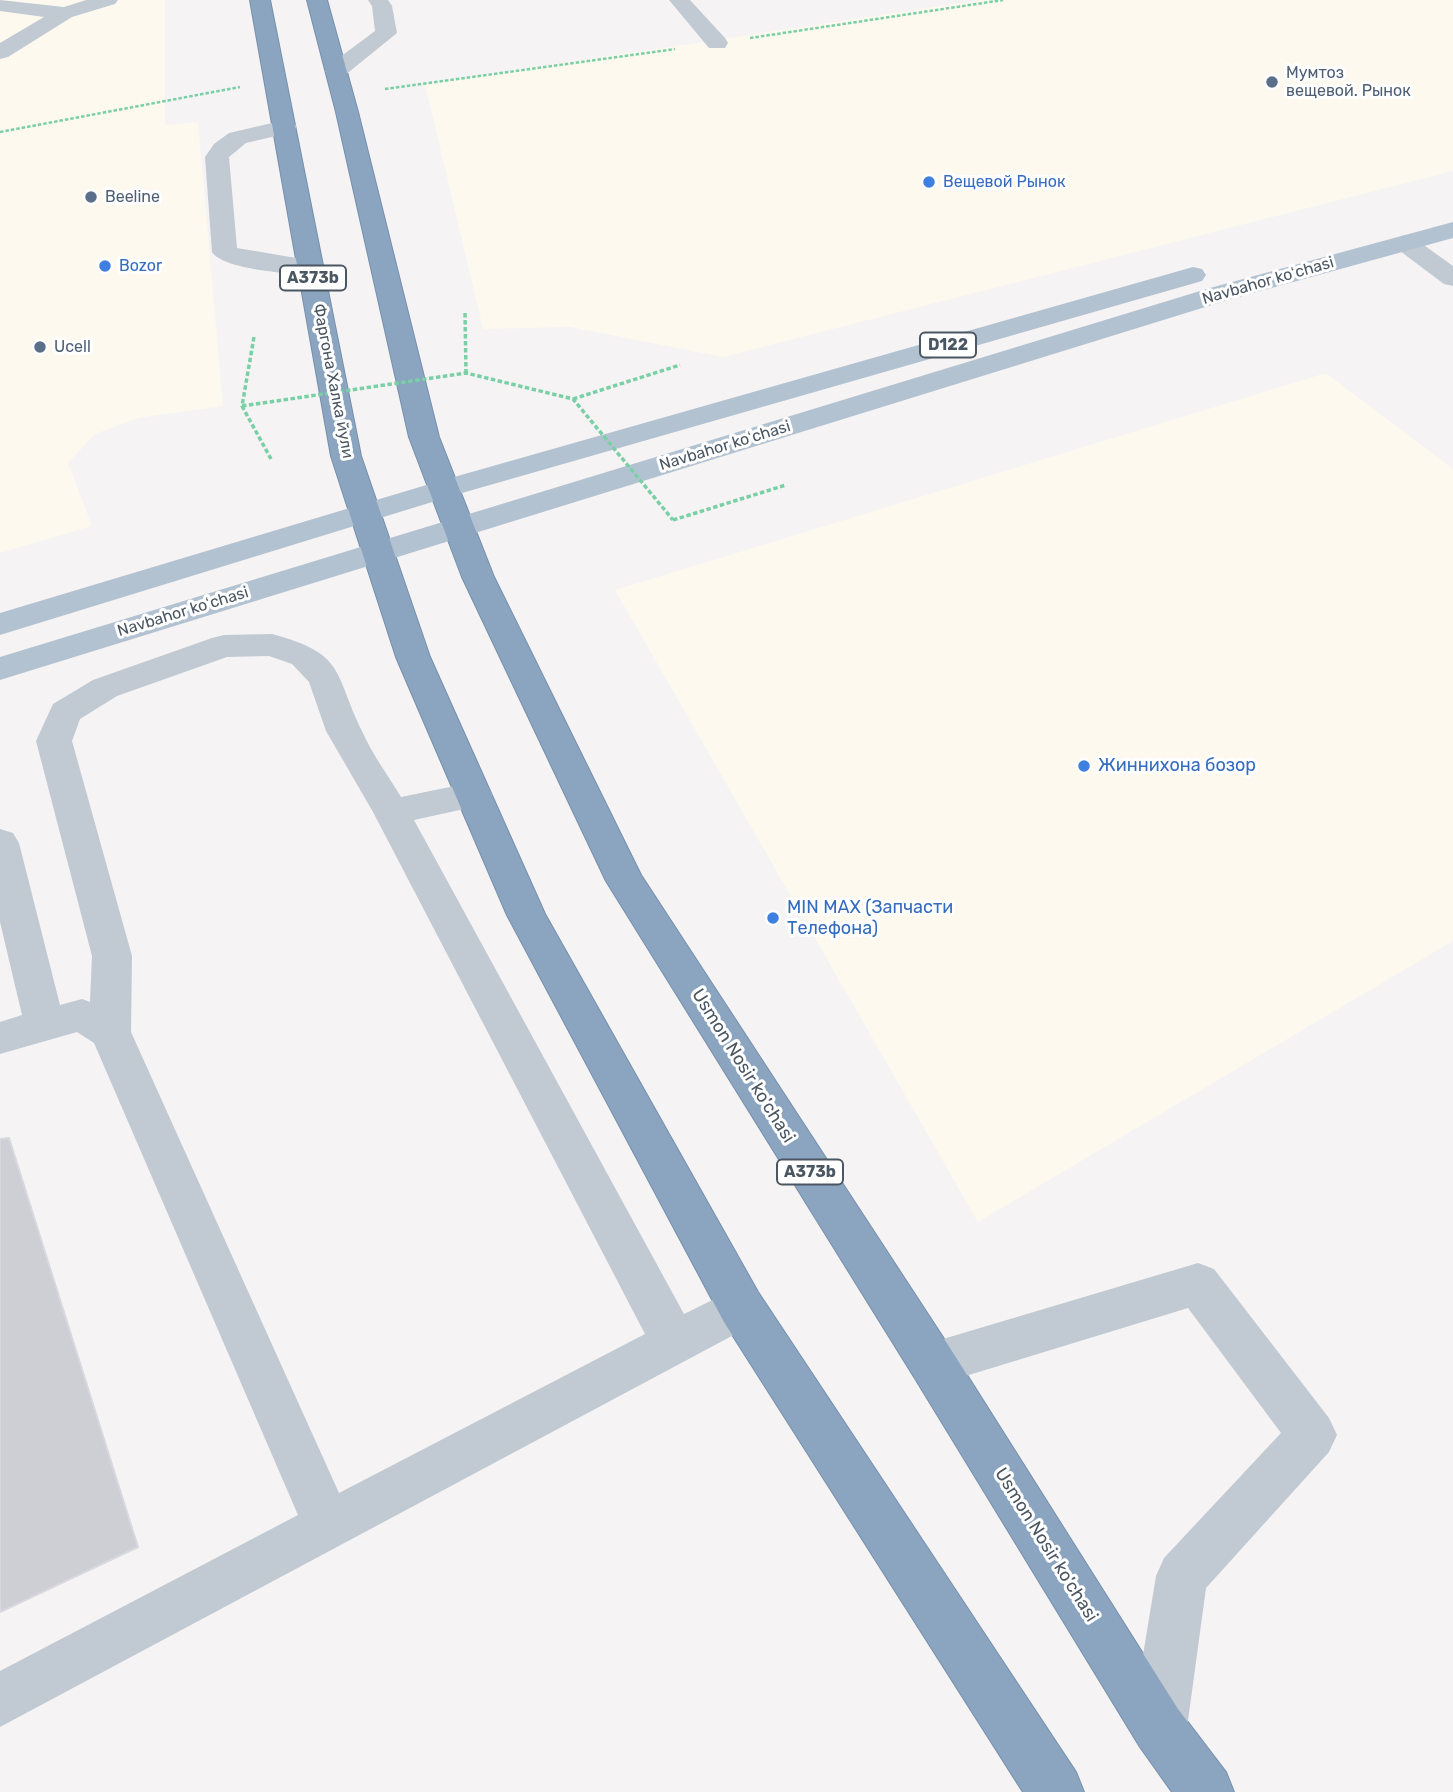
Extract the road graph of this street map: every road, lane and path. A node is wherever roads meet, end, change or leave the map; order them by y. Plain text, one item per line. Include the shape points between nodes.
1 (108, 0) edge
2 (260, 0) edge
3 (317, 0) edge
4 (378, 0) edge
5 (679, 0) edge
6 (0, 5) edge
7 (65, 13) junction
8 (717, 43) dead end
9 (2, 50) edge
10 (336, 71) junction
11 (242, 86) dead end
12 (285, 127) junction
13 (0, 132) edge
14 (1453, 208) edge
15 (1453, 230) edge
16 (1405, 243) junction
17 (311, 268) junction
18 (1193, 275) junction
19 (1453, 278) edge
20 (1219, 294) junction
21 (465, 313) dead end
22 (254, 337) dead end
23 (680, 365) dead end
24 (466, 373) junction
25 (573, 398) junction
26 (242, 406) junction
27 (271, 459) dead end
28 (786, 485) dead end
29 (451, 509) junction
30 (372, 533) junction
31 (187, 611) junction
32 (0, 624) edge
33 (224, 646) junction
34 (0, 669) edge
35 (474, 795) junction
36 (391, 811) junction
37 (0, 844) edge
38 (45, 1025) junction
39 (110, 1032) junction
40 (0, 1038) edge
41 (741, 1307) junction
42 (674, 1342) junction
43 (933, 1364) junction
44 (328, 1526) junction
45 (0, 1700) edge
46 (1159, 1728) junction
47 (1056, 1792) edge
48 (1206, 1792) edge

1 - 7 street
2 - 12 highway, Фаргона Халка йули / A373b
3 - 10 highway, A373b
4 - 10 street via 386,33
5 - 8 street
6 - 7 street
7 - 9 street
10 - 29 highway, A373b via 424,437
11 - 13 path
12 - 17 highway, Фаргона Халка йули / A373b
12 - 17 street via 240,136 217,157 225,252
14 - 18 main road, Navbahor koʻchasi / D122
15 - 16 main road, Navbahor koʻchasi / D122
16 - 19 street
16 - 20 main road, Navbahor koʻchasi / D122
17 - 30 highway, Фаргона Халка йули / A373b via 346,456
18 - 20 main road
18 - 29 main road, Navbahor koʻchasi / D122
20 - 29 main road, Navbahor koʻchasi / D122
21 - 24 path
22 - 26 path
23 - 25 path
24 - 25 path, bridge
24 - 26 path, bridge
25 - 28 path, bridge via 673,520
26 - 27 path
29 - 30 main road, Navbahor koʻchasi / D122
29 - 30 main road, Navbahor koʻchasi / D122
29 - 43 highway, Usmon Nosir ko'chasi / A373b via 478,577 625,881
30 - 31 main road, Navbahor koʻchasi / D122
30 - 32 main road, Navbahor koʻchasi / D122
30 - 35 highway, A373b via 413,657
31 - 33 street
31 - 34 main road, Navbahor koʻchasi / D122
33 - 36 street via 272,645 304,656 325,678 344,731
33 - 39 street via 105,688 65,712 54,741 112,956
35 - 36 street
35 - 41 highway, A373b via 526,915
36 - 42 street
37 - 38 street
38 - 39 street via 82,1015
38 - 40 street
39 - 44 street
41 - 42 street
41 - 47 highway, A373b
42 - 44 street
43 - 46 highway, Usmon Nosir ko'chasi / A373b
43 - 46 street via 1198,1284 1312,1434 1182,1576
44 - 45 street
46 - 48 highway, Usmon Nosir ko'chasi / A373b

